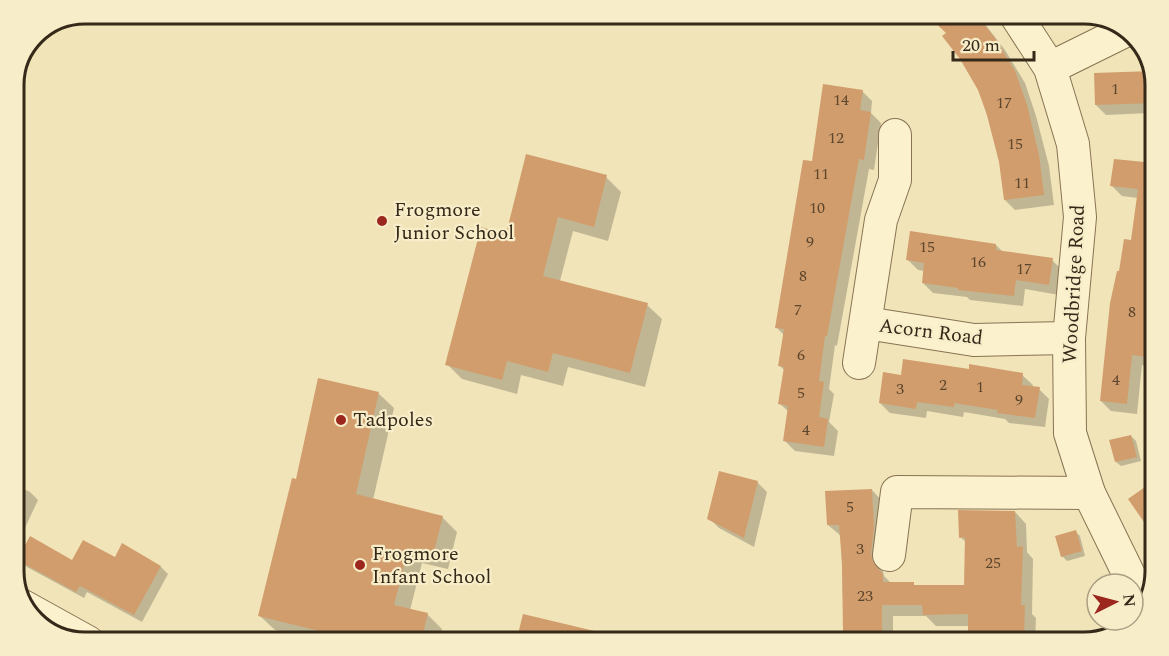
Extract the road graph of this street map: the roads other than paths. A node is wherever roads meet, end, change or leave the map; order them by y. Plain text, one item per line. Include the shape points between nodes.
1 (1021, 24) edge
2 (1118, 34) edge
3 (1050, 68) junction
4 (895, 135) dead end
5 (866, 323) junction
6 (1069, 338) junction
7 (859, 363) dead end
8 (1089, 493) junction
9 (889, 555) dead end
10 (1140, 594) edge

1 - 3 street, Woodbridge Road
2 - 3 street
3 - 6 street, Woodbridge Road via 1073,144 1080,217
4 - 5 street, Acorn Road via 895,180 881,220
5 - 6 street, Acorn Road via 974,340
5 - 7 street, Acorn Road
6 - 8 street, Woodbridge Road via 1070,433
8 - 9 street via 897,492
8 - 10 street, Woodbridge Road

